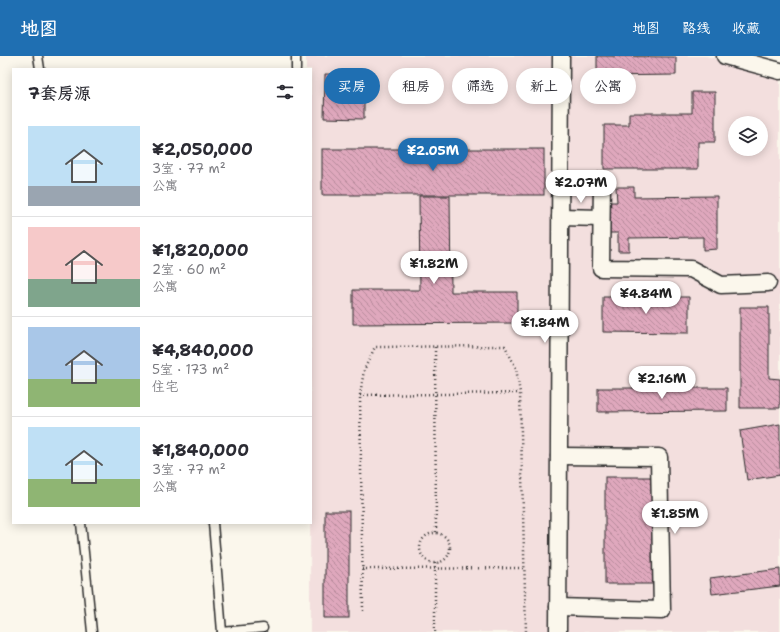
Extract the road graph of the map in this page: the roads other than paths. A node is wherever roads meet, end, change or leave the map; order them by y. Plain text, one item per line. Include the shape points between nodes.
1 (38, 56) edge
2 (296, 56) edge
3 (561, 56) edge
4 (725, 56) edge
5 (40, 68) edge
6 (296, 68) edge
7 (780, 70) edge
8 (602, 180) dead end
9 (560, 217) junction
10 (601, 218) junction
11 (768, 283) dead end
12 (559, 456) junction
13 (81, 524) edge
14 (213, 524) edge
15 (558, 607) junction
16 (263, 628) dead end
17 (92, 632) edge
18 (222, 632) edge
19 (558, 632) edge

1 - 5 lane
2 - 6 lane
3 - 9 street
4 - 7 street
8 - 10 street
9 - 10 street
9 - 12 street
10 - 11 street via 601,268 691,269 721,285
12 - 15 street
12 - 15 street via 659,457 662,610
13 - 17 lane
14 - 18 lane
15 - 19 street
16 - 18 lane

